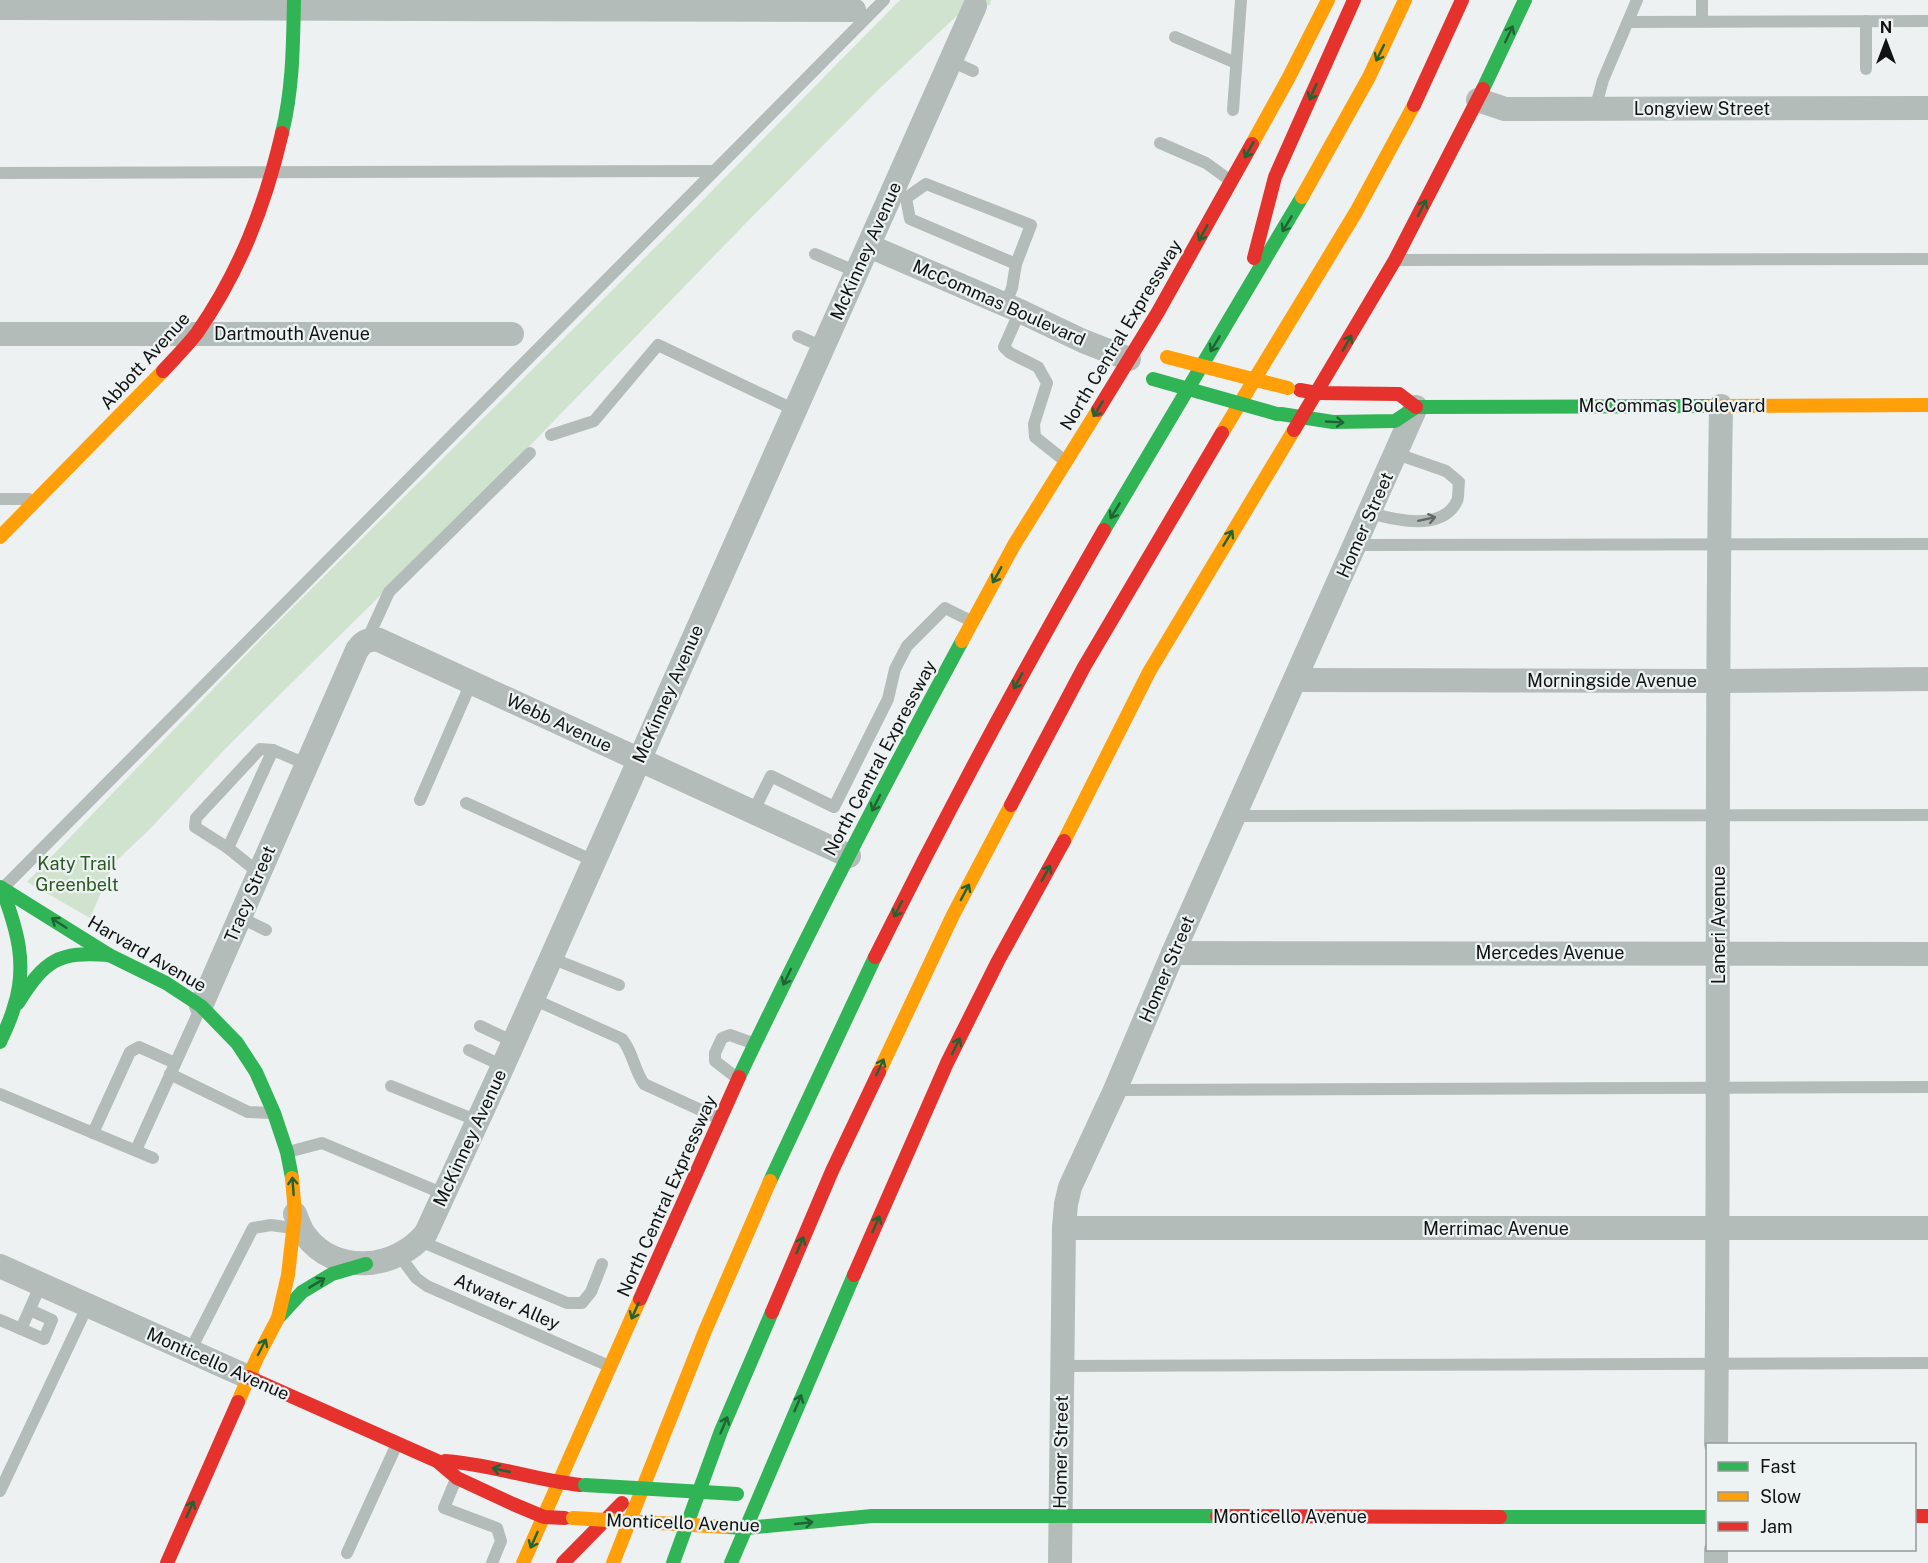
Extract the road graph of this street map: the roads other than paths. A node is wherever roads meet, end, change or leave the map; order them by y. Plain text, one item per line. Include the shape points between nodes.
1 (884, 0) edge
2 (1241, 0) edge
3 (1328, 0) edge
4 (1354, 0) edge
5 (1405, 0) edge
6 (1462, 0) edge
7 (1525, 0) edge
8 (1637, 0) edge
9 (1702, 0) edge
10 (294, 4) edge
11 (789, 5) edge
12 (975, 6) dead end
13 (0, 8) edge
14 (854, 10) dead end
15 (1702, 21) junction
16 (1866, 21) junction
17 (1928, 21) edge
18 (1628, 22) junction
19 (1175, 37) dead end
20 (951, 61) junction
21 (1236, 63) junction
22 (1866, 69) dead end
23 (973, 71) dead end
24 (1478, 100) junction
25 (1928, 108) edge
26 (1595, 109) junction
27 (1233, 110) dead end
28 (1160, 143) dead end
29 (713, 171) junction
30 (0, 172) edge
31 (273, 172) junction
32 (1232, 182) junction
33 (900, 195) junction
34 (868, 246) junction
35 (814, 254) dead end
36 (1928, 259) edge
37 (1395, 260) junction
38 (1016, 264) junction
39 (857, 272) junction
40 (1245, 294) junction
41 (1012, 308) junction
42 (0, 334) edge
43 (196, 334) junction
44 (512, 334) dead end
45 (798, 336) dead end
46 (823, 347) junction
47 (1148, 364) junction
48 (1317, 393) junction
49 (1928, 405) edge
50 (1721, 406) junction
51 (1416, 407) junction
52 (795, 410) junction
53 (1300, 418) junction
54 (551, 435) dead end
55 (530, 453) dead end
56 (1397, 454) junction
57 (1066, 462) junction
58 (0, 499) edge
59 (37, 499) junction
60 (1370, 513) junction
61 (0, 537) edge
62 (1356, 544) junction
63 (1719, 544) junction
64 (1928, 544) edge
65 (972, 622) junction
66 (367, 640) junction
67 (1928, 679) edge
68 (1296, 680) junction
69 (1719, 681) junction
70 (471, 683) junction
71 (273, 750) junction
72 (639, 759) junction
73 (306, 764) junction
74 (420, 800) dead end
75 (466, 803) dead end
76 (753, 812) junction
77 (1928, 815) edge
78 (1233, 816) junction
79 (1719, 816) junction
80 (228, 848) junction
81 (849, 856) junction
82 (594, 861) junction
83 (259, 873) junction
84 (1, 889) edge
85 (240, 918) junction
86 (266, 930) dead end
87 (1173, 953) junction
88 (1719, 953) junction
89 (1928, 954) edge
90 (109, 955) junction
91 (551, 958) junction
92 (619, 985) dead end
93 (533, 999) junction
94 (15, 1006) junction
95 (201, 1006) junction
96 (480, 1026) dead end
97 (0, 1042) edge
98 (514, 1042) junction
99 (754, 1044) junction
100 (469, 1050) dead end
101 (503, 1066) junction
102 (172, 1068) junction
103 (738, 1078) junction
104 (391, 1086) dead end
105 (1928, 1087) edge
106 (1719, 1088) junction
107 (1115, 1090) junction
108 (0, 1094) edge
109 (274, 1113) junction
110 (720, 1119) junction
111 (478, 1121) junction
112 (93, 1133) junction
113 (136, 1150) junction
114 (287, 1152) junction
115 (153, 1158) dead end
116 (444, 1194) junction
117 (294, 1221) junction
118 (1064, 1228) junction
119 (1928, 1228) edge
120 (1719, 1229) junction
121 (420, 1241) junction
122 (399, 1256) junction
123 (366, 1264) junction
124 (603, 1264) dead end
125 (0, 1266) edge
126 (41, 1284) junction
127 (88, 1305) junction
128 (30, 1310) junction
129 (278, 1317) junction
130 (0, 1320) edge
131 (21, 1329) junction
132 (190, 1352) junction
133 (1928, 1363) edge
134 (1717, 1364) junction
135 (610, 1366) junction
136 (1063, 1366) junction
137 (248, 1377) junction
138 (398, 1443) junction
139 (1716, 1443) edge
140 (437, 1461) junction
141 (457, 1478) junction
142 (644, 1480) junction
143 (558, 1484) junction
144 (0, 1491) edge
145 (764, 1496) junction
146 (828, 1508) dead end
147 (872, 1516) junction
148 (1060, 1516) junction
149 (544, 1517) junction
150 (1706, 1517) edge
151 (746, 1528) junction
152 (348, 1553) dead end
153 (167, 1563) edge
154 (492, 1563) edge
155 (523, 1563) edge
156 (563, 1563) edge
157 (613, 1563) edge
158 (673, 1563) edge
159 (731, 1563) edge
160 (1060, 1563) edge

1 - 29 lane
2 - 21 lane
3 -> 32 main road, North Central Expressway
4 -> 40 main road via 1275,177
5 -> 40 main road via 1336,139
158 -> 6 main road via 721,1431 832,1171 953,915 1084,667 1356,212 1423,88
24 -> 7 main road
8 - 18 lane
9 - 15 lane
10 - 11 street
10 - 13 street
10 - 31 main road, Abbott Avenue via 287,113
11 - 14 street
12 - 20 street, McKinney Avenue
15 - 16 lane
15 - 18 lane
16 - 17 lane
16 - 22 lane
18 - 26 lane
19 - 21 lane
20 - 23 lane
20 - 33 street, McKinney Avenue
21 - 27 lane
24 - 26 street, Longview Street via 1505,109
37 -> 24 main road
25 - 26 street, Longview Street
28 - 32 lane via 1206,164
29 - 31 lane
29 - 84 lane
30 - 31 lane
31 - 43 main road, Abbott Avenue via 246,246
32 -> 47 main road, North Central Expressway via 1158,312
33 - 34 street, McKinney Avenue
33 - 38 lane via 910,219
33 - 38 lane via 926,184 1031,225
34 - 39 street, McKinney Avenue
34 - 41 street, McCommas Boulevard
35 - 39 lane
36 - 37 lane
48 -> 37 main road
38 - 41 lane
39 - 46 street, McKinney Avenue
40 -> 142 main road via 1032,656 900,905 750,1224
41 - 47 street, McCommas Boulevard via 1083,341
41 - 57 lane via 1004,347 1038,367 1047,383 1034,424 1035,437
42 - 43 street, Dartmouth Avenue
43 - 44 street, Dartmouth Avenue
43 - 59 main road, Abbott Avenue
45 - 46 lane
46 - 52 street, McKinney Avenue
47 - 48 main road, McCommas Boulevard, bridge
47 - 53 main road, McCommas Boulevard, bridge via 1277,414
47 -> 57 main road, North Central Expressway
48 - 51 main road, McCommas Boulevard via 1399,394
48 - 53 main road
49 - 50 main road, McCommas Boulevard
50 - 51 main road, McCommas Boulevard
50 - 63 street, Laneri Avenue
53 -> 51 main road, McCommas Boulevard via 1395,421
51 - 56 street, Homer Street
52 - 54 lane via 658,345 594,421
52 - 72 street, McKinney Avenue
145 -> 53 main road via 818,1357 947,1063 1149,672
55 - 66 lane via 389,592
56 - 60 street, Homer Street
60 -> 56 lane via 1395,520 1425,521 1447,513 1457,499 1459,482 1446,471
57 -> 65 main road, North Central Expressway
58 - 59 lane
59 - 61 main road, Abbott Avenue
60 - 62 street, Homer Street
62 - 63 lane
62 - 68 street, Homer Street
63 - 64 lane
63 - 69 street, Laneri Avenue
65 - 76 lane via 945,609 907,646 895,669 888,699 834,807 771,776
65 -> 81 main road, North Central Expressway
66 - 70 street, Webb Avenue via 379,640
66 - 73 street, Tracy Street via 357,650
67 - 69 street, Morningside Avenue
68 - 69 street, Morningside Avenue
68 - 78 street, Homer Street
69 - 79 street, Laneri Avenue
70 - 72 street, Webb Avenue
70 - 74 lane
71 - 73 lane
71 - 80 lane
71 - 80 lane via 260,749 196,818 195,827
72 - 76 street, Webb Avenue
72 - 82 street, McKinney Avenue
73 - 83 street, Tracy Street
75 - 82 lane
76 - 81 street, Webb Avenue
77 - 79 lane
78 - 79 lane
78 - 87 street, Homer Street
79 - 88 street, Laneri Avenue
80 - 83 lane
81 -> 99 main road, North Central Expressway
82 - 91 street, McKinney Avenue
83 - 85 street, Tracy Street
90 -> 84 main road, Harvard Avenue
84 - 94 main road via 20,944 21,970
85 - 86 lane
85 - 95 street, Tracy Street
87 - 88 street, Mercedes Avenue
87 - 107 street, Homer Street
88 - 89 street, Mercedes Avenue
88 - 106 street, Laneri Avenue
90 - 94 main road via 72,954 58,958 31,982
90 - 95 main road, Harvard Avenue via 166,983
91 - 92 lane
91 - 93 street, McKinney Avenue
93 - 98 street, McKinney Avenue
93 - 110 lane via 622,1039 644,1084
94 - 97 main road
95 - 102 lane, Tracy Street
95 - 109 main road, Harvard Avenue via 237,1043 256,1072
96 - 98 lane
98 - 101 street, McKinney Avenue
99 - 103 main road, North Central Expressway
99 - 103 lane via 730,1035 722,1038 715,1061
100 - 101 lane
101 - 111 street, McKinney Avenue
102 - 109 lane via 248,1112
102 - 112 lane via 139,1047 130,1052
102 - 113 lane, Tracy Street
103 - 110 main road, North Central Expressway
104 - 111 lane
105 - 106 lane
106 - 107 lane
106 - 120 street, Laneri Avenue
107 - 118 street, Homer Street via 1070,1187
108 - 112 lane
109 - 114 main road, Harvard Avenue
110 -> 135 main road, North Central Expressway
111 - 116 street, McKinney Avenue
112 - 113 lane
113 - 115 lane
114 - 116 lane via 322,1143
117 -> 114 main road, Harvard Avenue
116 - 121 street, McKinney Avenue
117 - 123 street, McKinney Avenue via 322,1251 342,1261
117 - 129 main road, Harvard Avenue
117 - 132 lane via 253,1228
118 - 120 street, Merrimac Avenue
118 - 136 street, Homer Street
119 - 120 street, Merrimac Avenue
120 - 134 street, Laneri Avenue
121 - 122 street, McKinney Avenue
121 - 124 lane via 567,1303 582,1303
122 - 123 street, McKinney Avenue
122 - 135 lane, Atwater Alley via 427,1286
129 -> 123 main road via 302,1292 332,1274
125 - 126 street, Monticello Avenue
126 - 127 street, Monticello Avenue
126 - 128 lane
127 - 132 street, Monticello Avenue
127 - 144 lane
128 - 131 lane
128 - 131 lane via 52,1320 44,1339
137 -> 129 main road
130 - 131 lane
132 - 137 street, Monticello Avenue
133 - 134 lane
134 - 136 lane
134 - 139 street, Laneri Avenue
135 - 143 main road, North Central Expressway
136 - 148 street, Homer Street
137 - 138 main road, Monticello Avenue
153 -> 137 main road
138 - 140 main road, Monticello Avenue
138 - 152 lane
140 - 141 main road, Monticello Avenue
143 -> 140 main road, Monticello Avenue via 462,1461
141 - 149 main road, Monticello Avenue
141 - 154 lane via 444,1508 497,1528 501,1541
142 - 156 main road
142 - 157 main road
143 - 145 main road, Monticello Avenue, bridge
143 - 149 main road, North Central Expressway
145 - 151 main road
146 - 147 main road, Monticello Avenue
147 - 148 main road, Monticello Avenue
151 -> 147 main road, Monticello Avenue
148 - 150 main road, Monticello Avenue
148 - 160 street, Homer Street
149 - 151 main road, Monticello Avenue, bridge
149 -> 155 main road, North Central Expressway
151 - 159 main road

